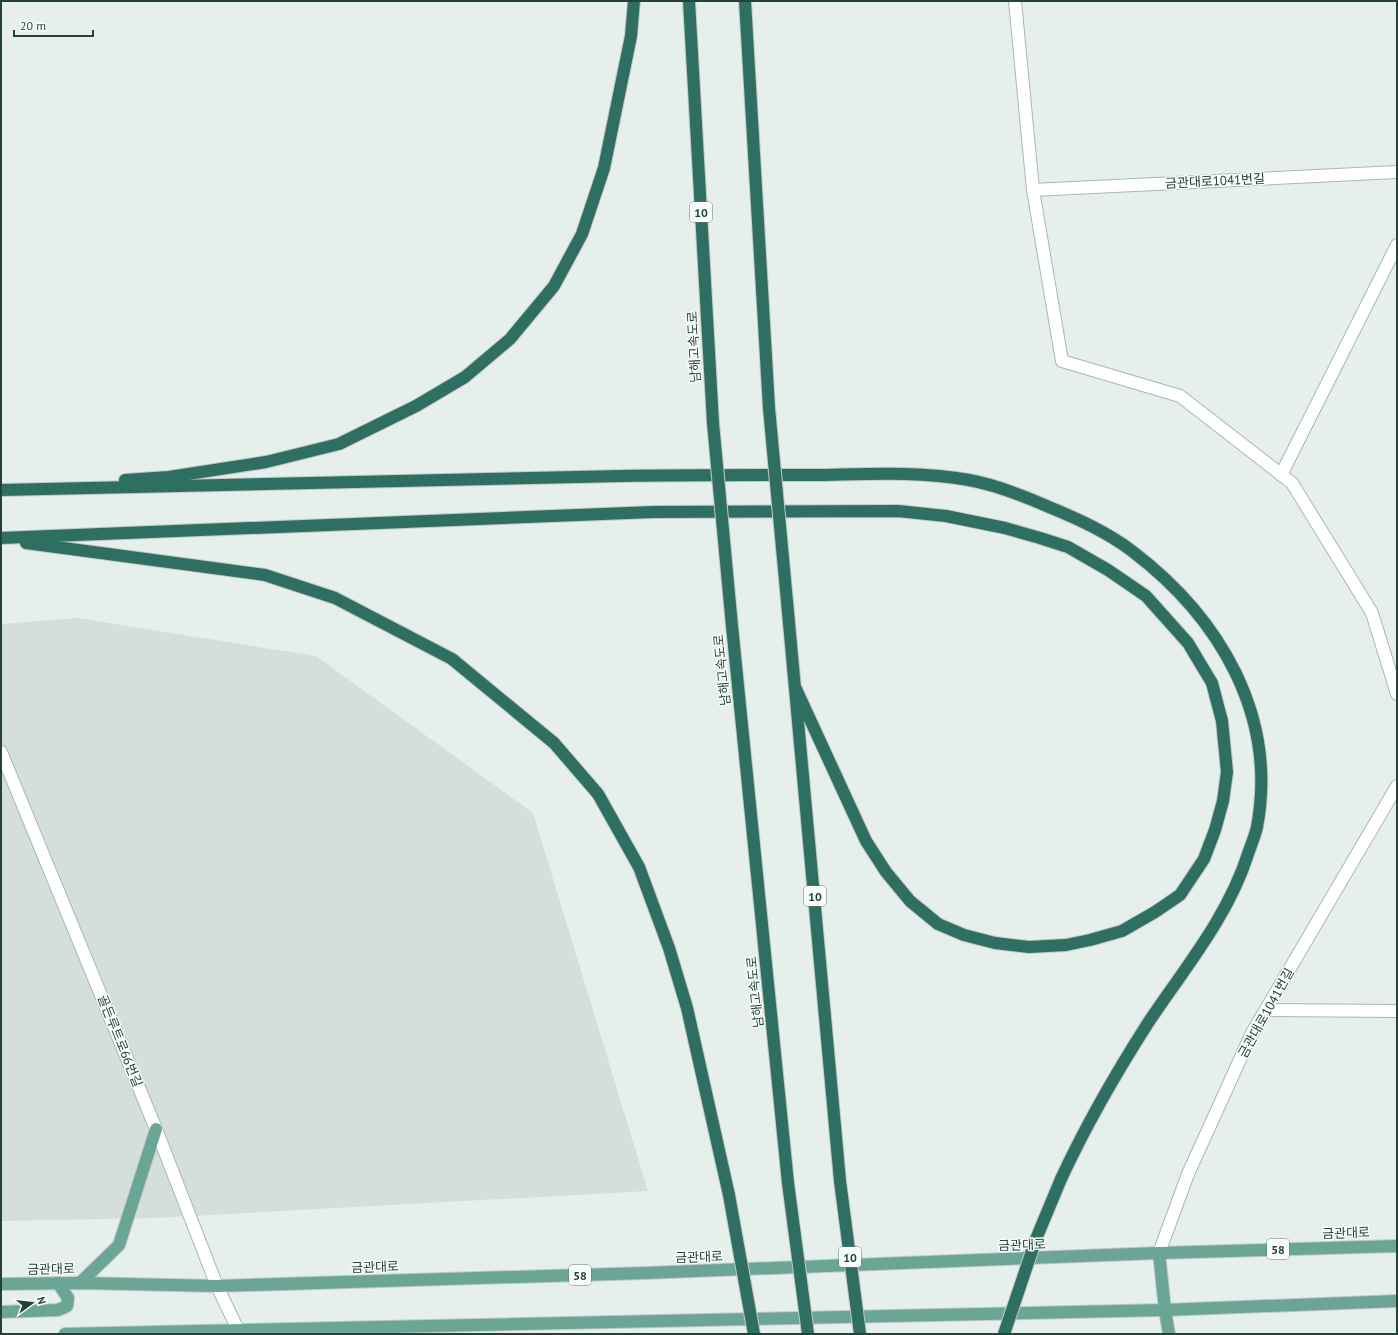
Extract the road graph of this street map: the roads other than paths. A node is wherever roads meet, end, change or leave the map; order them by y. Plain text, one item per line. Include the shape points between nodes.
1 (634, 1) edge
2 (689, 1) edge
3 (745, 1) edge
4 (1015, 1) edge
5 (1397, 172) edge
6 (1033, 190) junction
7 (1397, 245) edge
8 (1281, 475) junction
9 (1, 490) edge
10 (1, 539) edge
11 (796, 689) junction
12 (1397, 694) edge
13 (1, 752) edge
14 (1397, 786) edge
15 (1266, 1010) junction
16 (1397, 1011) edge
17 (156, 1129) junction
18 (1397, 1246) edge
19 (1159, 1253) junction
20 (58, 1283) junction
21 (80, 1283) junction
22 (1, 1284) edge
23 (217, 1286) junction
24 (1397, 1301) edge
25 (1165, 1310) junction
26 (1, 1312) edge
27 (239, 1332) edge
28 (65, 1334) edge
29 (754, 1334) edge
30 (808, 1334) edge
31 (860, 1334) edge
32 (1004, 1334) edge
33 (1169, 1334) edge

1 - 9 highway via 631,36 604,168 582,234 554,286 510,339 464,376 416,406 339,444 266,462 169,476
2 - 30 highway, 남해고속도로 / 10, bridge via 713,423 788,1183
3 - 11 highway, 10, bridge via 769,408
4 - 6 street
5 - 6 street, 금관대로1041번길
6 - 8 street via 1062,361 1180,396
7 - 8 street
8 - 12 street via 1292,483 1372,613
9 - 32 highway, bridge via 654,475 913,474 971,480 1022,495 1083,522 1129,548 1166,579 1193,606 1216,638 1235,670 1251,708 1258,741 1261,786 1256,829 1243,871 1227,904 1149,1022 1079,1139 1036,1239
10 - 11 highway via 653,512 898,511 946,516 1005,528 1068,547 1108,570 1146,596 1188,644 1212,683 1222,721 1227,772 1224,801 1204,859 1180,895 1122,932 1066,945 1029,947 995,943 964,935 938,924 910,901 886,872 866,841
10 - 29 highway, bridge via 265,575 335,598 452,659 554,742 598,794 639,867 669,948 687,1008 729,1195
11 - 31 highway, 10, bridge via 840,1181
13 - 17 street, 골든루트로66번길
14 - 15 street, 금관대로1041번길
15 - 16 street
15 - 19 street, 금관대로1041번길 via 1252,1033 1188,1174
17 - 21 main road via 119,1245
17 - 23 street, 골든루트로66번길
18 - 19 main road, 금관대로 / 58
19 - 23 main road, 금관대로 / 58 via 646,1273
19 - 25 main road
20 - 21 main road, 금관대로 / 58
20 - 22 main road, 금관대로 / 58
20 - 26 main road via 68,1298 67,1306 58,1310
21 - 23 main road, 금관대로 / 58
23 - 27 street, 골든루트로66번길
24 - 25 main road
25 - 27 main road
25 - 33 main road
27 - 28 main road

